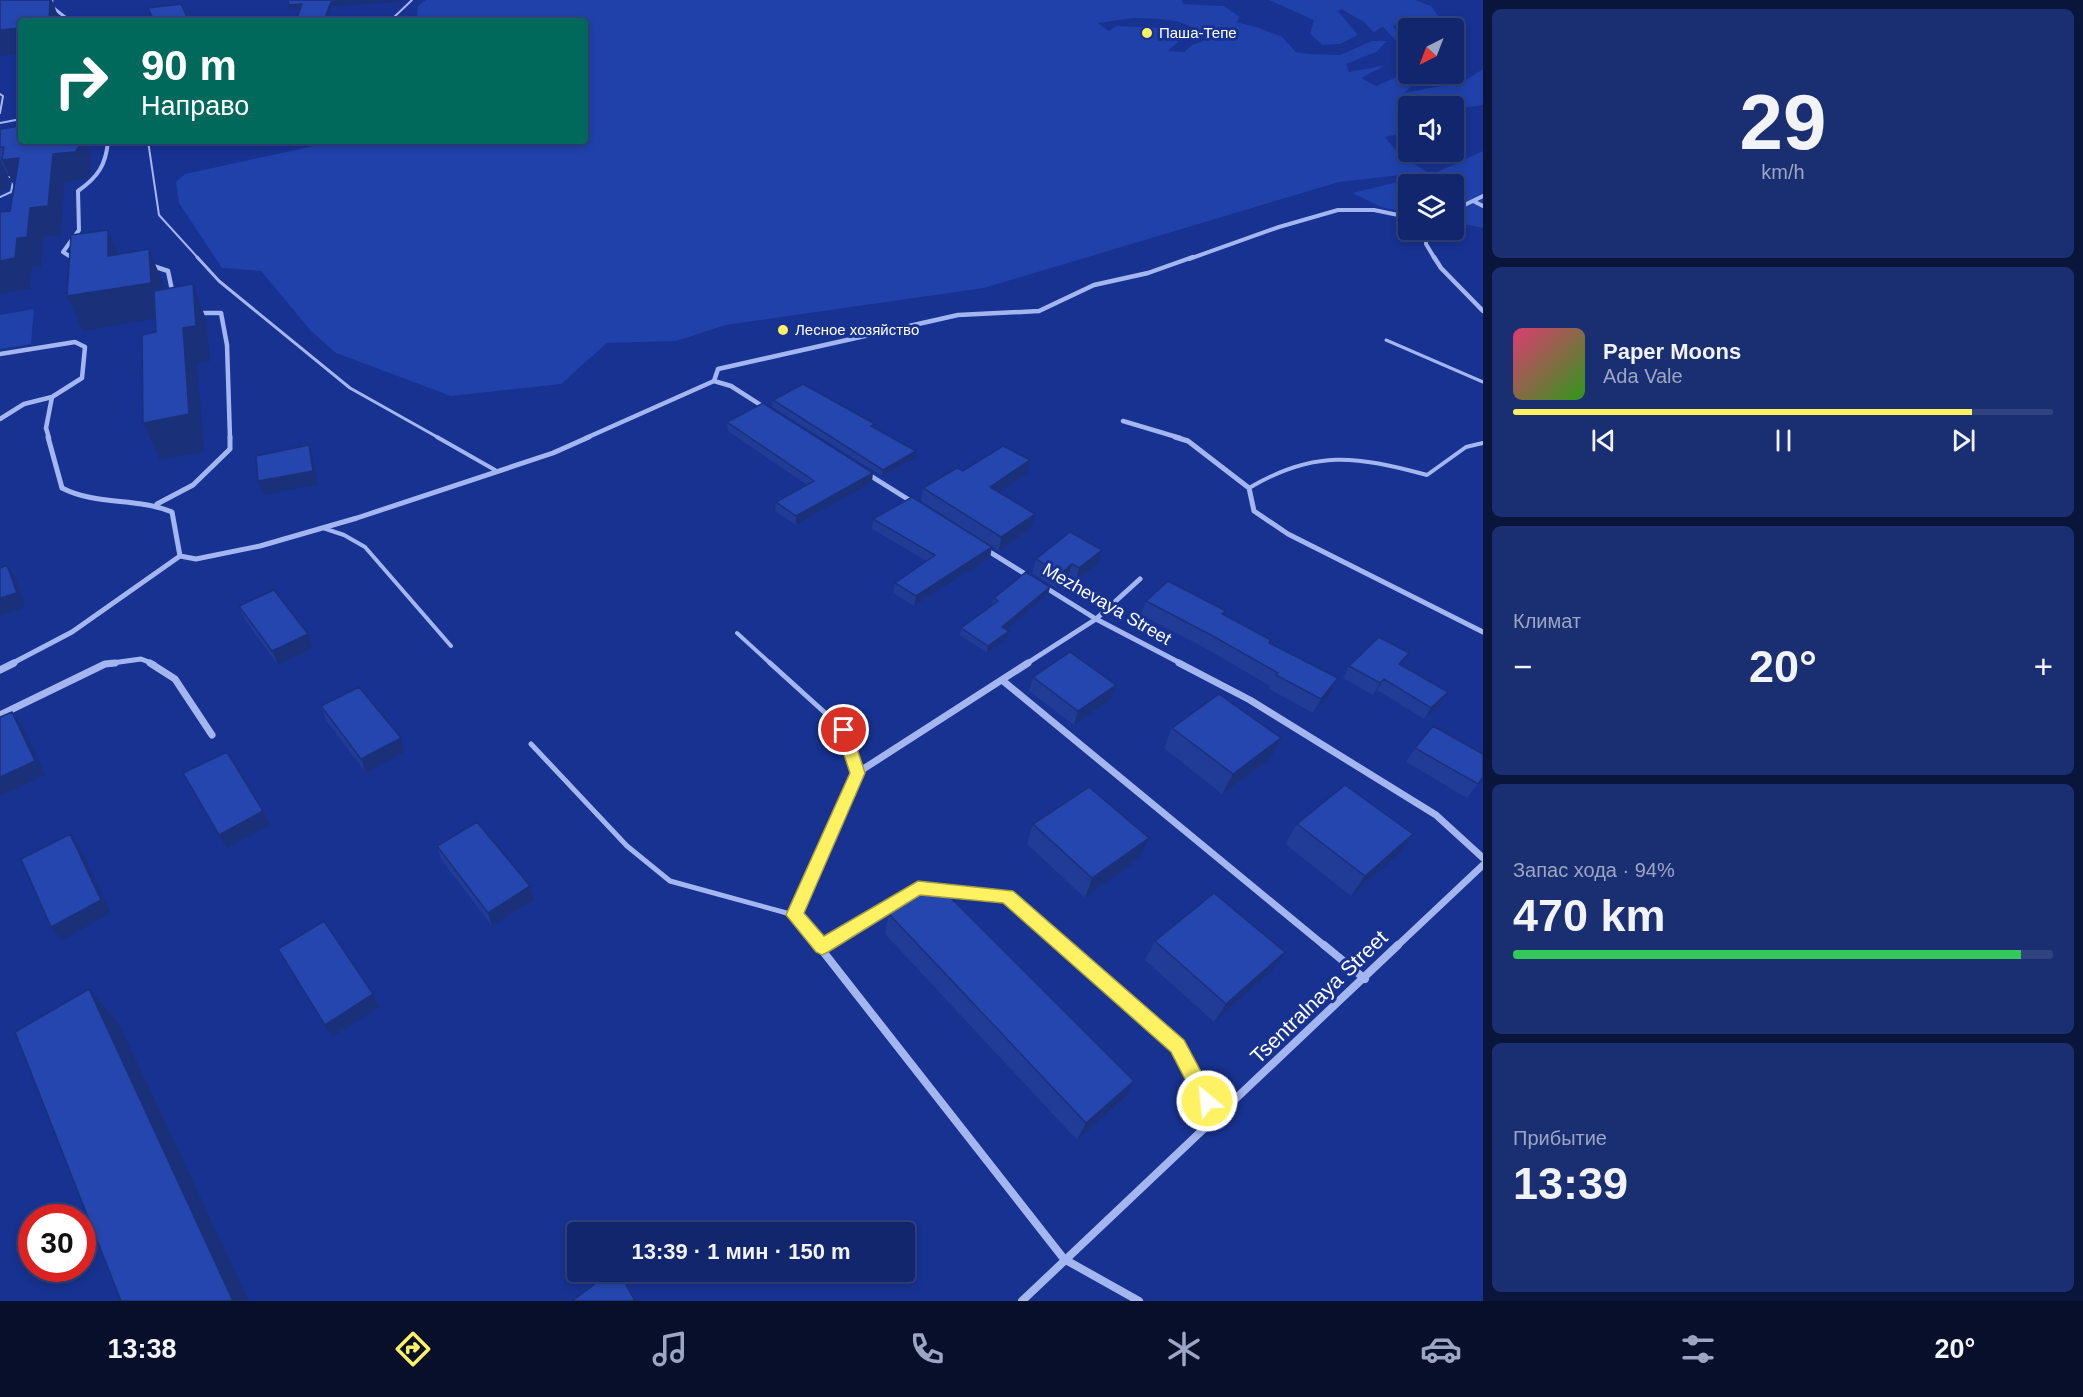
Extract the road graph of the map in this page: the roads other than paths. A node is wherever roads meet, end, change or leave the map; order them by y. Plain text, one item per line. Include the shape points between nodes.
1 (52, 0) edge
2 (412, 0) edge
3 (66, 18) edge
4 (393, 18) edge
5 (1, 95) edge
6 (0, 113) edge
7 (18, 120) edge
8 (0, 123) edge
9 (108, 144) edge
10 (148, 144) edge
11 (0, 177) edge
12 (0, 196) edge
13 (1483, 196) edge
14 (1474, 202) junction
15 (1464, 206) edge
16 (1483, 206) edge
17 (1398, 215) edge
18 (1426, 240) edge
19 (86, 259) edge
20 (141, 263) edge
21 (175, 303) edge
22 (1483, 310) edge
23 (192, 314) edge
24 (1386, 340) dead end
25 (0, 354) edge
26 (714, 381) junction
27 (1483, 382) edge
28 (52, 398) junction
29 (770, 411) edge
30 (0, 419) edge
31 (1123, 421) dead end
32 (1483, 443) edge
33 (859, 468) edge
34 (495, 470) junction
35 (1249, 488) junction
36 (157, 504) junction
37 (918, 506) edge
38 (322, 528) junction
39 (977, 544) edge
40 (180, 556) junction
41 (1140, 579) dead end
42 (1096, 619) junction
43 (1483, 632) edge
44 (737, 633) dead end
45 (451, 646) dead end
46 (0, 670) edge
47 (1002, 680) junction
48 (0, 715) edge
49 (212, 735) dead end
50 (531, 744) dead end
51 (857, 773) junction
52 (1483, 858) edge
53 (1483, 865) edge
54 (794, 915) junction
55 (822, 947) junction
56 (1365, 979) junction
57 (1216, 1119) junction
58 (1064, 1259) junction
59 (1022, 1301) edge
60 (1139, 1301) edge

1 - 3 street via 51,6
2 - 4 lane
5 - 6 lane
7 - 8 lane
9 - 19 street via 107,161 98,178 78,191 79,230 63,252 77,260
10 - 34 lane via 159,214 219,281 350,388
11 - 12 lane via 14,177 11,192
13 - 14 street
14 - 15 street
14 - 16 street
17 - 26 street via 1338,210 1148,273 1095,285 1039,311 958,315 916,324 718,369
18 - 22 street via 1441,268
20 - 21 street via 168,271
23 - 36 street via 221,313 227,345 230,449 193,484
24 - 27 lane
25 - 28 street via 75,342 85,347 82,378
26 - 29 street via 731,386
26 - 34 street via 553,453
28 - 30 street via 30,401
28 - 36 street via 46,428 62,488 75,497
31 - 35 street via 1188,441
32 - 35 lane via 1466,447 1427,475 1388,464 1337,457 1294,464
33 - 37 street
34 - 38 street
35 - 43 street via 1254,511 1288,534
36 - 40 street via 172,512
38 - 40 street via 196,559
38 - 45 lane via 365,548
39 - 42 street, Mezhevaya Street
40 - 46 street via 72,632
41 - 42 street
42 - 47 street
42 - 52 street, Mezhevaya Street via 1250,699 1436,815
44 - 51 lane via 844,730
47 - 51 street
47 - 56 street
48 - 49 street via 105,664 141,659 174,679
50 - 54 lane via 627,846 670,881
51 - 54 street
53 - 56 street, Tsentralnaya Street
54 - 55 street
55 - 57 street via 918,888 1007,896 1177,1046
55 - 58 street
56 - 57 street, Tsentralnaya Street
57 - 58 street, Tsentralnaya Street
58 - 59 street, Tsentralnaya Street
58 - 60 street

